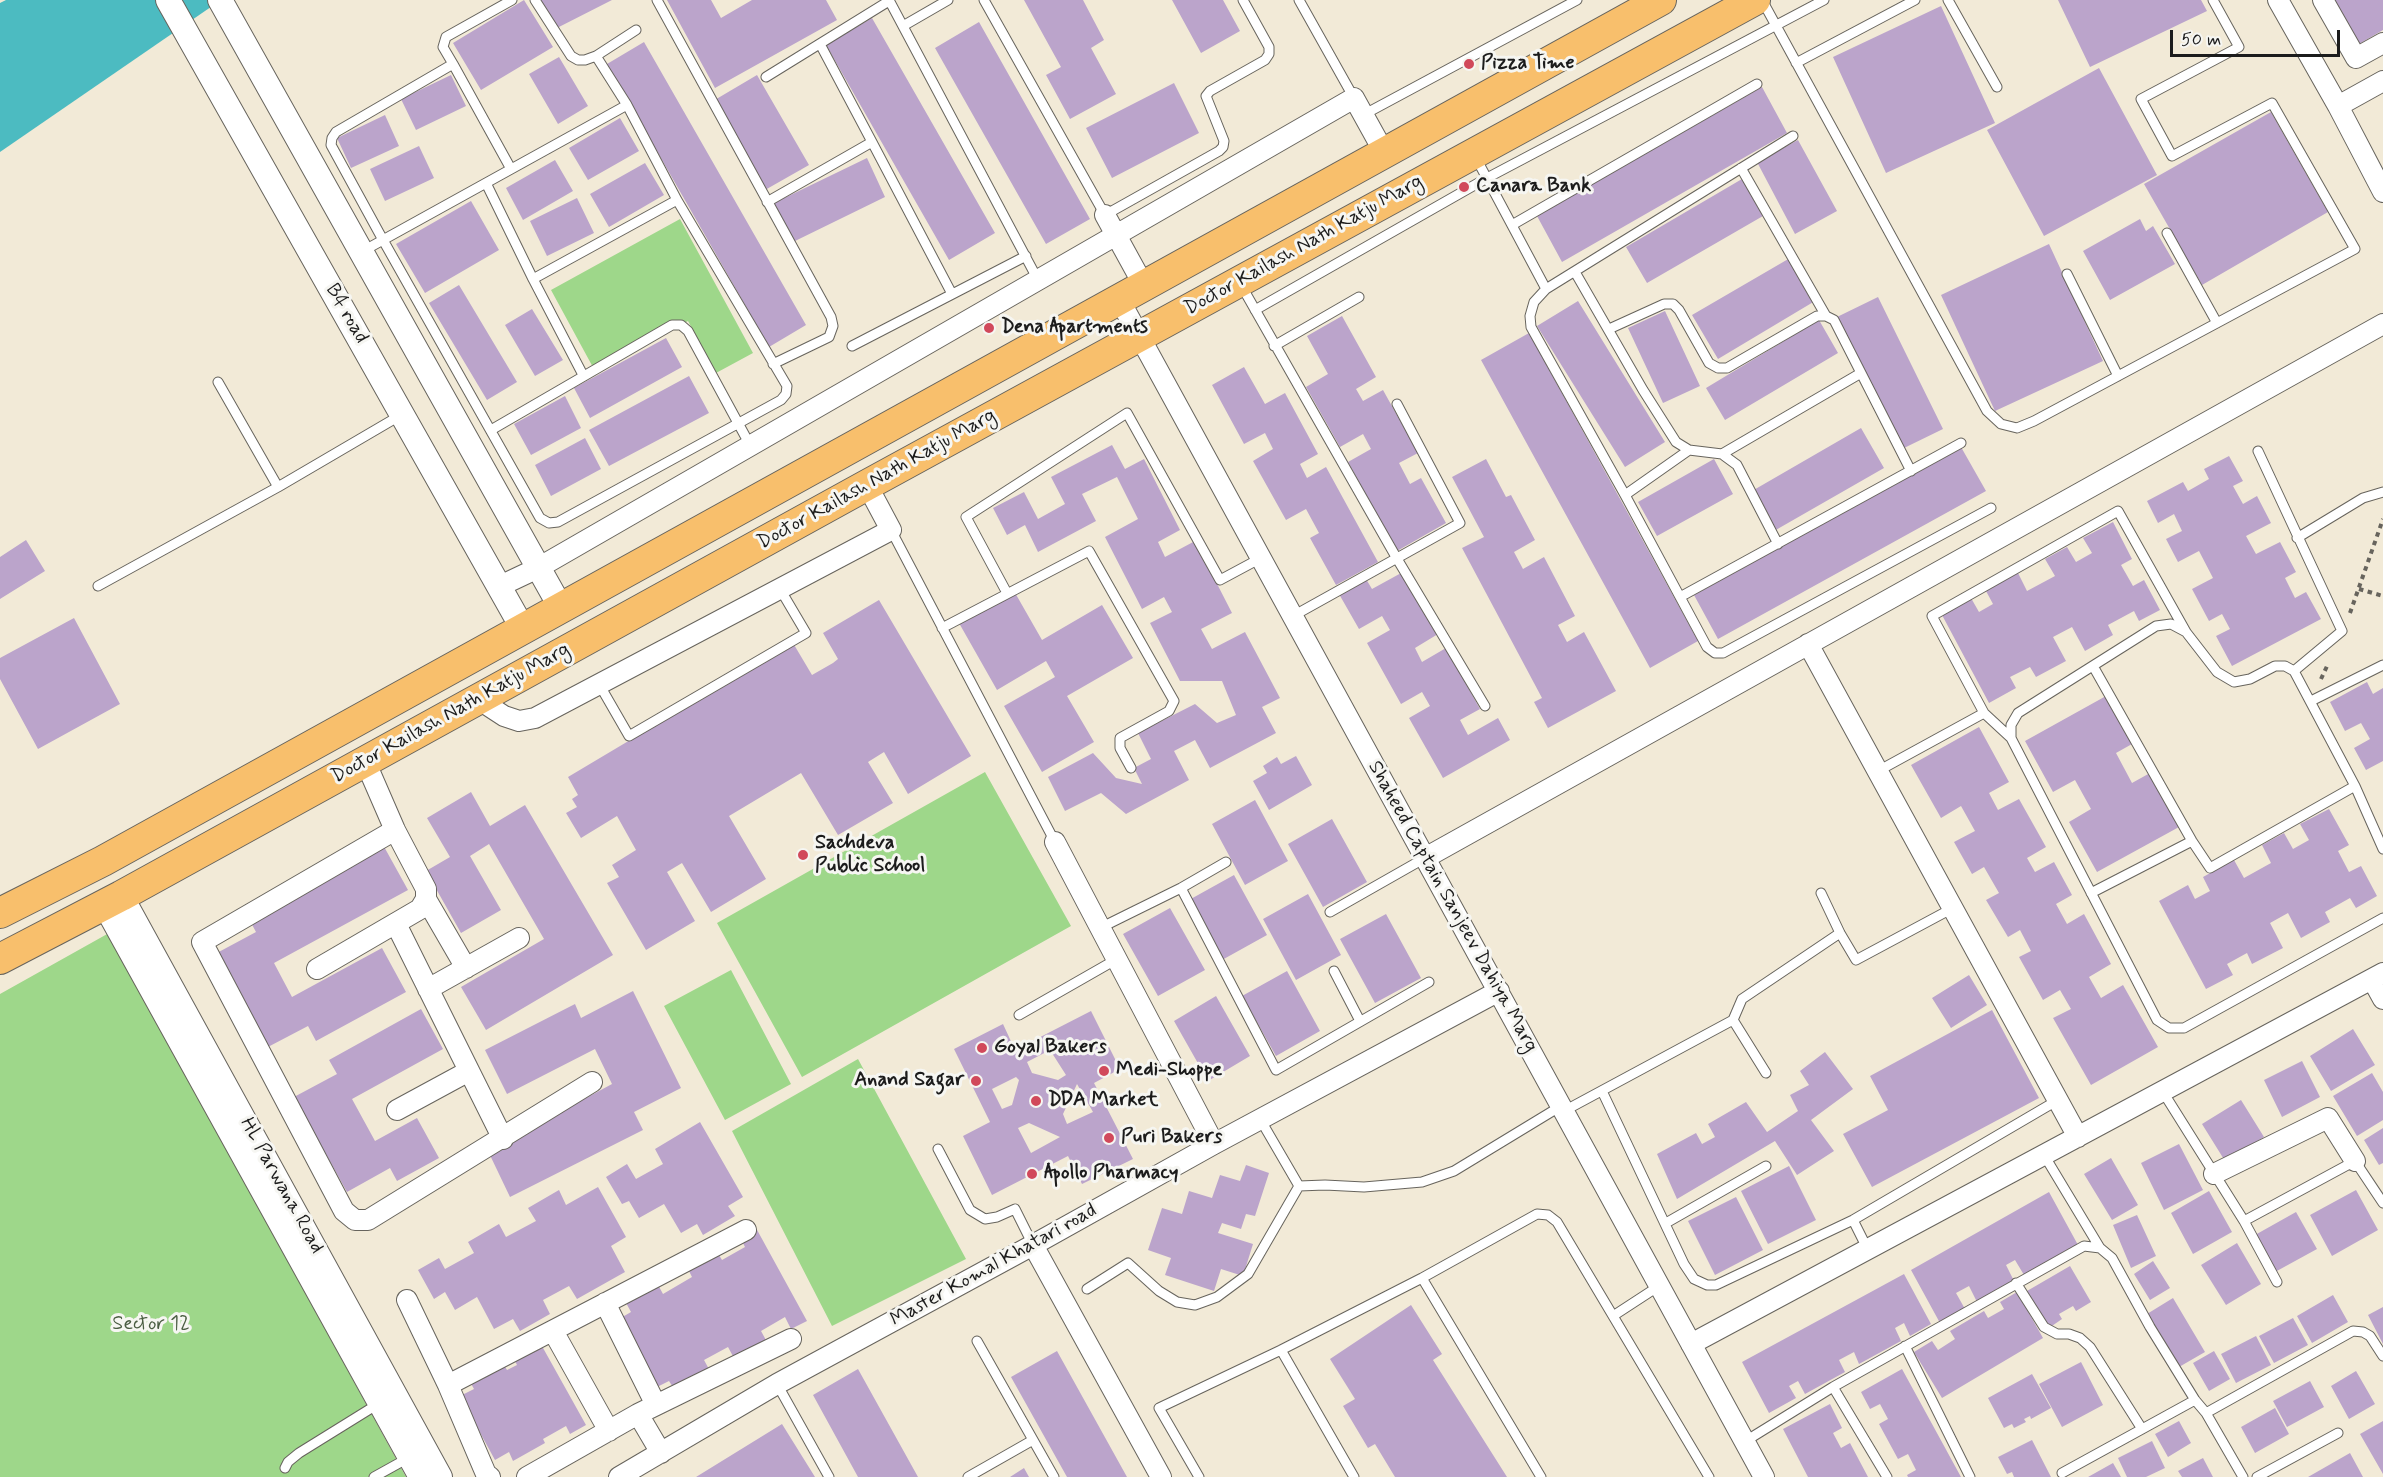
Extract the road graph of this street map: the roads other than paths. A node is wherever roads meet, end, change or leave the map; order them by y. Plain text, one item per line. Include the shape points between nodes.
1 (168, 0) edge
2 (220, 0) edge
3 (512, 0) edge
4 (534, 0) edge
5 (657, 0) edge
6 (948, 0) edge
7 (984, 0) edge
8 (1243, 0) edge
9 (1299, 0) edge
10 (1577, 0) edge
11 (1661, 0) edge
12 (1755, 0) edge
13 (1762, 0) edge
14 (1824, 0) edge
15 (1915, 0) edge
16 (1948, 0) edge
17 (2213, 0) edge
18 (2278, 0) edge
19 (2323, 0) edge
20 (889, 1) edge
21 (903, 26) junction
22 (1777, 26) junction
23 (636, 30) dead end
24 (2383, 43) edge
25 (820, 44) junction
26 (596, 56) junction
27 (1796, 63) junction
28 (453, 64) junction
29 (766, 77) dead end
30 (2383, 81) edge
31 (1757, 84) dead end
32 (1997, 87) dead end
33 (627, 105) junction
34 (2338, 106) junction
35 (1359, 107) junction
36 (1793, 136) dead end
37 (872, 142) junction
38 (1385, 154) junction
39 (1481, 166) junction
40 (1741, 168) junction
41 (511, 169) junction
42 (486, 183) junction
43 (2383, 192) edge
44 (677, 200) junction
45 (766, 202) junction
46 (1105, 215) junction
47 (1512, 225) junction
48 (2168, 233) dead end
49 (1115, 235) junction
50 (383, 240) junction
51 (361, 252) junction
52 (1026, 256) junction
53 (1575, 272) junction
54 (2067, 274) dead end
55 (533, 279) junction
56 (1038, 279) junction
57 (1239, 282) junction
58 (1546, 289) junction
59 (1132, 292) junction
60 (952, 294) junction
61 (1359, 297) dead end
62 (1255, 310) junction
63 (1826, 316) junction
64 (2217, 323) junction
65 (2383, 324) edge
66 (1609, 329) junction
67 (1140, 336) junction
68 (852, 346) dead end
69 (1274, 346) junction
70 (774, 364) junction
71 (1861, 373) junction
72 (584, 375) junction
73 (2118, 376) junction
74 (218, 382) dead end
75 (1397, 404) dead end
76 (403, 414) junction
77 (738, 424) junction
78 (491, 430) junction
79 (1961, 443) dead end
80 (750, 445) junction
81 (1689, 450) junction
82 (2258, 451) dead end
83 (1722, 454) junction
84 (1911, 471) junction
85 (867, 485) junction
86 (278, 486) junction
87 (2383, 492) edge
88 (1625, 495) junction
89 (1991, 508) dead end
90 (891, 530) junction
91 (2296, 538) junction
92 (1778, 544) junction
93 (1261, 558) junction
94 (1396, 558) junction
95 (538, 568) junction
96 (98, 586) dead end
97 (500, 586) junction
98 (780, 589) junction
99 (1006, 593) junction
100 (1680, 597) junction
101 (561, 608) junction
102 (1293, 616) junction
103 (942, 628) junction
104 (523, 629) junction
105 (2186, 632) junction
106 (1808, 644) junction
107 (2383, 665) edge
108 (2093, 666) junction
109 (2295, 671) junction
110 (599, 684) junction
111 (478, 699) junction
112 (2311, 701) junction
113 (1485, 706) dead end
114 (1984, 713) junction
115 (2011, 738) junction
116 (365, 762) junction
117 (1131, 768) dead end
118 (1878, 771) junction
119 (2355, 786) junction
120 (395, 830) junction
121 (2192, 841) junction
122 (1055, 842) joint
123 (2383, 849) edge
124 (1425, 858) junction
125 (1226, 862) dead end
126 (1181, 888) junction
127 (1821, 893) dead end
128 (2091, 893) junction
129 (426, 899) junction
130 (113, 900) junction
131 (1953, 909) junction
132 (1330, 912) dead end
133 (0, 913) edge
134 (2383, 918) edge
135 (396, 924) junction
136 (1100, 928) junction
137 (1840, 933) junction
138 (519, 939) dead end
139 (0, 959) edge
140 (1117, 959) junction
141 (466, 968) junction
142 (317, 969) dead end
143 (1334, 971) dead end
144 (2378, 976) edge
145 (1429, 982) dead end
146 (428, 989) junction
147 (1498, 992) junction
148 (2383, 999) edge
149 (1019, 1015) dead end
150 (1733, 1020) junction
151 (1360, 1021) junction
152 (469, 1071) junction
153 (1766, 1073) dead end
154 (592, 1082) dead end
155 (1602, 1092) junction
156 (2163, 1092) junction
157 (2058, 1100) junction
158 (1562, 1109) junction
159 (397, 1110) dead end
160 (1260, 1119) junction
161 (2079, 1137) junction
162 (503, 1139) junction
163 (1214, 1144) junction
164 (938, 1149) dead end
165 (2044, 1155) junction
166 (2355, 1161) junction
167 (1766, 1166) dead end
168 (2214, 1174) junction
169 (1299, 1186) junction
170 (2383, 1203) edge
171 (1853, 1220) junction
172 (2244, 1221) junction
173 (1666, 1223) junction
174 (746, 1230) dead end
175 (1033, 1245) junction
176 (2100, 1248) junction
177 (1868, 1250) junction
178 (1422, 1278) junction
179 (2016, 1282) junction
180 (2277, 1282) dead end
181 (1659, 1286) junction
182 (1088, 1289) dead end
183 (407, 1300) dead end
184 (605, 1303) junction
185 (1613, 1316) junction
186 (553, 1331) junction
187 (791, 1339) dead end
188 (977, 1341) dead end
189 (1691, 1344) junction
190 (1905, 1346) junction
191 (1281, 1350) junction
192 (2383, 1356) edge
193 (777, 1384) junction
194 (448, 1385) junction
195 (1833, 1387) junction
196 (2194, 1400) junction
197 (380, 1403) junction
198 (656, 1405) junction
199 (2206, 1413) junction
200 (638, 1414) junction
201 (2142, 1429) junction
202 (609, 1431) junction
203 (2337, 1433) dead end
204 (1033, 1440) junction
205 (1744, 1442) junction
206 (661, 1453) junction
207 (415, 1467) edge
208 (285, 1468) dead end
209 (2062, 1473) dead end
210 (374, 1477) edge
211 (440, 1477) edge
212 (490, 1477) edge
213 (526, 1477) edge
214 (619, 1477) edge
215 (829, 1477) edge
216 (968, 1477) edge
217 (1054, 1477) edge
218 (1161, 1477) edge
219 (1199, 1477) edge
220 (1354, 1477) edge
221 (1542, 1477) edge
222 (1710, 1477) edge
223 (1764, 1477) edge
224 (1887, 1477) edge
225 (1969, 1477) edge
226 (2243, 1477) edge
227 (2257, 1477) edge

1 - 76 street, B4 road
2 - 51 street
3 - 28 lane via 446,37 443,47
4 - 26 lane via 571,56 578,60
5 - 45 lane
6 - 21 lane
7 - 46 lane
8 - 46 lane via 1269,46 1269,54 1206,96 1223,147
9 - 35 lane
10 - 35 lane
11 - 38 main road, Doctor Kailash Nath Katju Marg
12 - 39 main road, Doctor Kailash Nath Katju Marg
13 - 22 lane
14 - 22 lane
15 - 27 lane
16 - 32 lane
17 - 64 lane via 2239,47 2141,99 2172,156 2272,103 2355,249
18 - 34 street
19 - 24 street via 2356,58
20 - 21 lane
20 - 25 lane
21 - 52 lane
22 - 27 lane
22 - 39 lane
23 - 26 lane
25 - 29 lane
25 - 37 lane
26 - 33 lane
27 - 73 lane via 1987,411 2001,424 2017,428
28 - 41 lane
28 - 50 lane via 336,132 332,138 332,145
30 - 34 street
31 - 47 lane
33 - 41 lane
33 - 44 lane
34 - 43 street
35 - 38 street
35 - 49 street
36 - 40 lane
37 - 45 lane
37 - 60 lane
38 - 59 main road, Doctor Kailash Nath Katju Marg
39 - 47 lane
39 - 57 main road, Doctor Kailash Nath Katju Marg
39 - 62 lane
40 - 53 lane
40 - 63 lane
41 - 42 lane
42 - 50 lane
42 - 55 lane
44 - 55 lane
44 - 70 lane
45 - 70 lane via 833,326 829,337
46 - 49 street, Shaheed Captain Sanjeev Dahiya Marg
47 - 58 lane
48 - 64 lane
49 - 56 street
49 - 59 street, Shaheed Captain Sanjeev Dahiya Marg
50 - 51 lane
50 - 78 lane
51 - 95 street
52 - 56 lane
52 - 60 lane
53 - 58 lane
53 - 66 lane
54 - 73 lane
55 - 72 lane
56 - 80 street
57 - 62 lane
57 - 67 main road, Doctor Kailash Nath Katju Marg
58 - 88 lane via 1534,302 1531,327
59 - 67 street, Shaheed Captain Sanjeev Dahiya Marg
59 - 101 main road, Doctor Kailash Nath Katju Marg
60 - 68 lane
61 - 69 lane
62 - 69 lane
63 - 66 lane via 1817,316 1727,368 1708,363 1673,304 1664,304
63 - 71 lane via 1834,320
64 - 73 lane
65 - 106 street
66 - 81 lane via 1676,442
67 - 85 main road, Doctor Kailash Nath Katju Marg
67 - 93 street, Shaheed Captain Sanjeev Dahiya Marg
69 - 94 lane
70 - 77 lane via 787,386 786,394
71 - 83 lane
71 - 84 lane
72 - 77 lane via 672,325 681,326 687,330
72 - 78 lane
74 - 86 lane
75 - 94 lane via 1460,523
76 - 86 lane
76 - 97 street, B4 road
77 - 78 lane via 558,522 549,523 540,518
77 - 80 lane
79 - 84 lane
80 - 95 street
81 - 83 lane
81 - 88 lane
82 - 91 lane
83 - 92 lane via 1737,465
84 - 92 lane
85 - 90 street
85 - 111 main road, Doctor Kailash Nath Katju Marg
86 - 96 lane
87 - 91 lane via 2363,498
88 - 100 lane
89 - 100 lane via 1723,653 1707,647
90 - 98 street
90 - 103 lane
91 - 109 lane via 2342,631
92 - 100 lane
93 - 99 lane via 1220,580 1128,413 966,517
93 - 102 street, Shaheed Captain Sanjeev Dahiya Marg
94 - 102 lane
94 - 113 lane
95 - 97 street
95 - 101 street
97 - 104 street, B4 road
98 - 110 street
98 - 110 lane via 806,633 629,736
99 - 103 lane
99 - 117 lane via 1089,551 1174,701 1169,711 1120,738 1120,748
101 - 104 main road, Doctor Kailash Nath Katju Marg
102 - 124 street, Shaheed Captain Sanjeev Dahiya Marg
103 - 122 lane
104 - 133 main road, Doctor Kailash Nath Katju Marg via 103,861
105 - 108 lane via 2171,624 2156,626
105 - 109 lane via 2217,672 2234,682 2276,666
105 - 114 lane via 2118,511 1932,616
106 - 118 street
106 - 124 street
107 - 112 lane
108 - 115 lane via 2018,712 2011,725
108 - 121 lane
109 - 112 lane
110 - 111 street via 535,718 519,721
111 - 116 main road, Doctor Kailash Nath Katju Marg
112 - 119 lane
114 - 115 lane
114 - 118 lane
115 - 128 lane
116 - 120 street
116 - 130 main road, Doctor Kailash Nath Katju Marg
118 - 131 street
119 - 121 lane via 2210,868
119 - 123 lane
120 - 129 street via 426,889
120 - 162 street via 202,942 344,1211 355,1220 368,1220
121 - 128 lane
122 - 136 street
124 - 132 lane
124 - 147 street, Shaheed Captain Sanjeev Dahiya Marg
125 - 126 lane
126 - 136 lane
126 - 151 lane via 1276,1070
127 - 137 lane
128 - 134 lane via 2157,1020 2169,1028 2184,1028
129 - 135 street via 420,909
129 - 141 street
130 - 139 main road, Doctor Kailash Nath Katju Marg
130 - 197 street
130 - 211 street, HL Parwana Road
131 - 137 lane via 1856,960
131 - 157 street
135 - 142 street
135 - 146 street
136 - 140 street
137 - 150 lane via 1742,999
138 - 141 street
140 - 149 lane
140 - 163 street
141 - 146 street
143 - 151 lane
144 - 148 street
144 - 156 street
145 - 151 lane
146 - 152 street
147 - 158 street, Shaheed Captain Sanjeev Dahiya Marg
147 - 160 street, Master Komal Khatari road
150 - 153 lane
150 - 155 lane
152 - 159 street
152 - 162 street
154 - 162 street
155 - 158 lane
155 - 173 lane
156 - 161 street
156 - 168 lane
157 - 161 street
157 - 171 lane
158 - 169 lane via 1454,1171 1422,1182 1364,1187
158 - 181 street, Shaheed Captain Sanjeev Dahiya Marg
160 - 163 street, Master Komal Khatari road
160 - 169 lane
161 - 165 street
163 - 175 street, Master Komal Khatari road
164 - 175 lane via 970,1210 985,1219 1015,1209
165 - 176 lane
165 - 177 street
166 - 168 street via 2328,1118
166 - 170 lane
166 - 172 lane
167 - 173 lane
168 - 172 lane
169 - 182 lane via 1248,1274 1217,1297 1195,1305 1177,1302 1128,1263
171 - 173 lane via 1716,1285 1694,1279
171 - 177 lane
172 - 180 lane
174 - 184 street
175 - 193 street, Master Komal Khatari road
175 - 218 street
176 - 179 lane via 2084,1246
176 - 196 lane via 2112,1258
177 - 189 street
178 - 185 lane via 1537,1214 1548,1215 1557,1222
178 - 191 lane
178 - 221 lane
179 - 190 lane
179 - 201 lane via 2044,1327 2080,1338 2090,1347
181 - 185 lane
181 - 189 street, Shaheed Captain Sanjeev Dahiya Marg
183 - 194 street
184 - 186 street
184 - 198 street
185 - 222 lane
186 - 194 street
186 - 202 street
187 - 198 street
188 - 204 lane
189 - 205 street, Shaheed Captain Sanjeev Dahiya Marg
190 - 195 lane
190 - 225 lane
191 - 219 lane via 1159,1408
191 - 220 lane
192 - 199 lane via 2370,1336 2354,1331
193 - 206 street, Master Komal Khatari road
193 - 215 lane
194 - 212 street
195 - 205 lane
195 - 224 lane
196 - 199 lane
196 - 201 lane
197 - 207 street
197 - 208 lane via 299,1453
198 - 200 street
199 - 226 lane
200 - 202 street
200 - 206 street
201 - 209 lane
202 - 213 street
203 - 227 lane
204 - 216 lane
204 - 217 lane
205 - 223 street, Shaheed Captain Sanjeev Dahiya Marg
206 - 214 street, Master Komal Khatari road
207 - 210 lane

